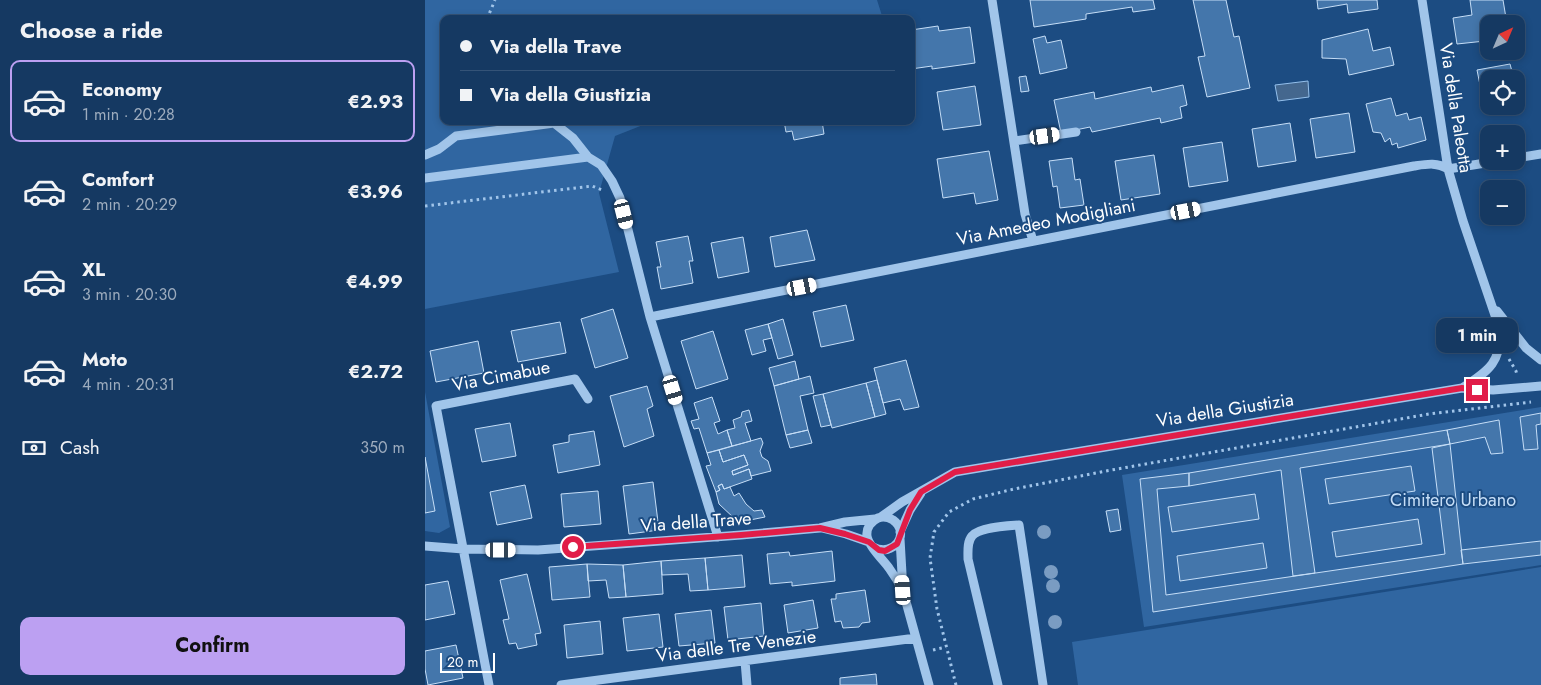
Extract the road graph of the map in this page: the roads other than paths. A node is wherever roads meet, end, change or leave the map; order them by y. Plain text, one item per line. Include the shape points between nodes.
1 (992, 0) edge
2 (1422, 0) edge
3 (539, 125) edge
4 (557, 125) edge
5 (1076, 132) dead end
6 (1014, 141) junction
7 (1541, 154) edge
8 (425, 155) edge
9 (588, 157) junction
10 (1525, 157) edge
11 (1480, 164) edge
12 (1448, 169) junction
13 (425, 178) edge
14 (1033, 241) junction
15 (1492, 305) junction
16 (650, 317) junction
17 (1541, 360) edge
18 (1541, 386) edge
19 (1462, 388) junction
20 (588, 399) dead end
21 (921, 492) junction
22 (878, 518) junction
23 (820, 528) junction
24 (900, 535) junction
25 (718, 537) junction
26 (871, 545) junction
27 (425, 546) edge
28 (463, 549) junction
29 (903, 590) junction
30 (916, 638) junction
31 (745, 661) junction
32 (489, 685) edge
33 (561, 685) edge
34 (747, 685) edge
35 (929, 685) edge
36 (997, 685) edge
37 (1043, 685) edge

1 - 6 street
2 - 12 street, Via della Paleotta
3 - 8 street via 456,136
4 - 9 street via 573,138
5 - 6 street
6 - 14 street via 1025,214
7 - 10 street
9 - 13 street
9 - 16 street via 601,165 620,198
11 - 12 street, Via Amedeo Modigliani
12 - 14 street, Via Amedeo Modigliani via 1440,164 1414,166
12 - 15 street, Via della Paleotta
14 - 16 street, Via Amedeo Modigliani
15 - 17 street, Via della Paleotta via 1526,348
15 - 19 street, Via della Paleotta via 1499,327 1499,354 1482,376
16 - 25 street
18 - 19 street, Via della Giustizia via 1493,390
19 - 21 street, Via della Giustizia via 955,472
20 - 28 street, Via Cimabue via 575,379 436,406
21 - 22 street, Via della Giustizia
21 - 24 street, Via della Giustizia
22 - 23 street, Via della Trave
22 - 24 street via 894,521
22 - 26 street via 867,529
23 - 25 street, Via della Trave
23 - 26 street, Via della Trave
24 - 26 street via 892,549 879,550
24 - 29 street, Via della Giustizia
25 - 28 street, Via della Trave via 538,550
26 - 29 street, Via della Giustizia
27 - 28 street, Via della Trave
28 - 32 street
29 - 30 street, Via della Giustizia
30 - 31 street, Via delle Tre Venezie
30 - 35 street, Via della Giustizia
31 - 33 street, Via delle Tre Venezie
31 - 34 street
36 - 37 street via 968,559 968,546 973,535 982,530 1019,525

